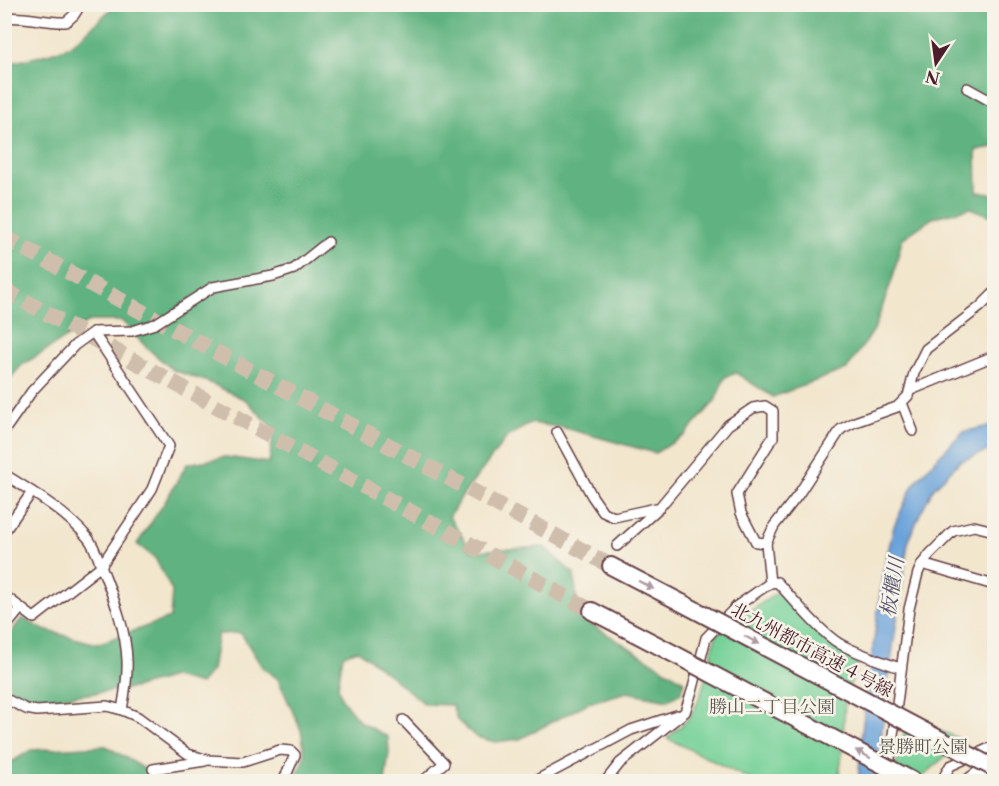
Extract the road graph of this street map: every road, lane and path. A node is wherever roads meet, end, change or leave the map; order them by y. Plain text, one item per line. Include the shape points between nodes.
1 (81, 4) edge
2 (4, 18) edge
3 (967, 88) dead end
4 (994, 103) edge
5 (328, 242) dead end
6 (994, 293) edge
7 (93, 332) junction
8 (994, 356) edge
9 (911, 390) junction
10 (902, 403) junction
11 (4, 431) edge
12 (913, 431) dead end
13 (557, 432) dead end
14 (4, 474) edge
15 (32, 492) junction
16 (659, 508) junction
17 (994, 531) edge
18 (4, 532) edge
19 (766, 543) junction
20 (617, 546) dead end
21 (922, 564) junction
22 (101, 566) junction
23 (611, 566) tunnel mouth
24 (770, 583) junction
25 (994, 585) edge
26 (4, 595) edge
27 (21, 608) junction
28 (592, 610) tunnel mouth
29 (4, 629) edge
30 (898, 667) junction
31 (4, 698) edge
32 (122, 710) junction
33 (685, 712) junction
34 (403, 720) dead end
35 (994, 746) edge
36 (208, 760) junction
37 (994, 763) edge
38 (994, 768) edge
39 (153, 769) dead end
40 (284, 782) edge
41 (422, 782) edge
42 (533, 782) edge
43 (605, 782) edge
44 (886, 782) edge
45 (915, 782) edge
46 (942, 782) edge
47 (969, 782) edge

1 - 2 street via 66,22
3 - 4 street
5 - 7 street via 294,269 213,287 155,324 132,331
6 - 9 street via 926,349 914,373
7 - 11 street via 75,345 32,391
7 - 22 street via 169,446 152,489
8 - 9 street
9 - 10 street
10 - 12 street
10 - 19 street via 841,429
13 - 16 street via 603,512 614,517
14 - 15 street
15 - 18 street
15 - 22 street via 55,507 90,541
16 - 19 street via 728,425 753,408 765,406 773,411 773,437 737,494 741,513 756,542
16 - 20 street
17 - 21 street via 974,526 953,531
19 - 24 street
21 - 25 street
21 - 30 street
22 - 27 street via 34,618
22 - 32 street via 124,636 127,660
23 -> 38 highway, 北九州都市高速４号線, bridge
24 - 30 street via 777,582 838,643
24 - 33 street via 737,606 706,639
26 - 27 street
27 - 29 street
45 -> 28 highway, bridge
30 - 44 street
31 - 32 street via 37,711 107,706
32 - 36 street via 138,717 188,754
33 - 42 street via 631,730
33 - 43 street via 620,763
34 - 41 street via 444,763
35 - 46 street via 950,766
36 - 39 street
36 - 40 street via 243,762 280,750 291,751 295,755
37 - 47 main road

